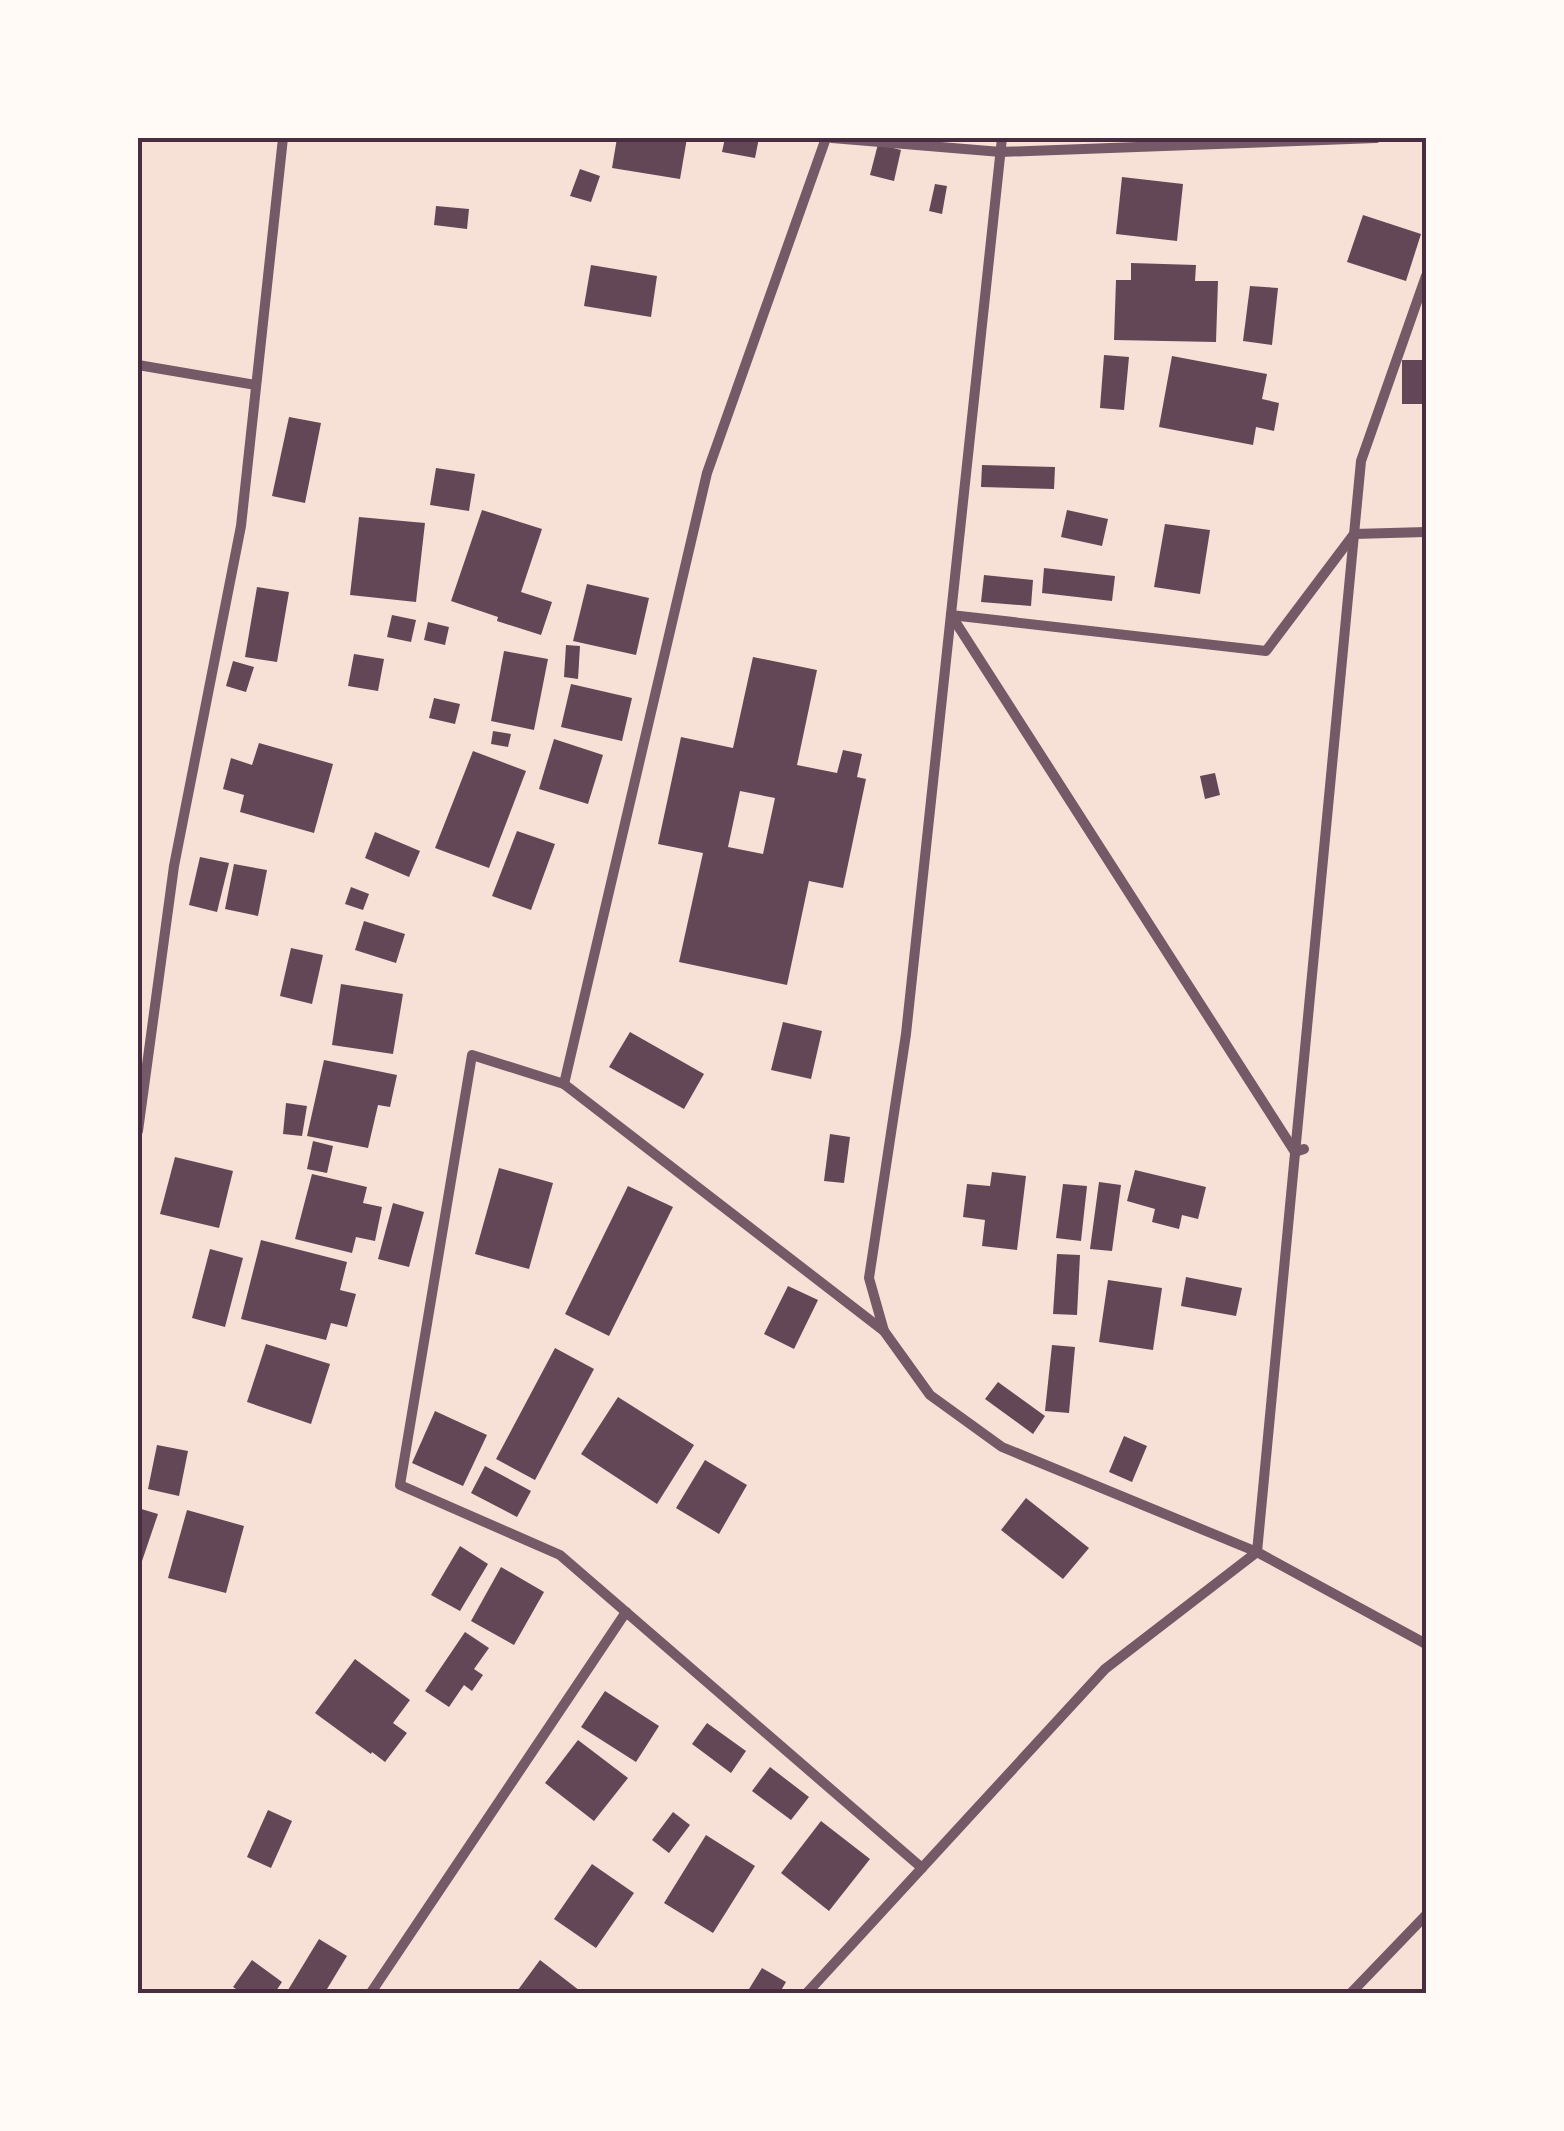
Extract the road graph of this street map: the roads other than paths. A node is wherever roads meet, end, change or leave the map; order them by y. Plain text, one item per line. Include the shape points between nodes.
1 (282, 138) edge
2 (829, 138) edge
3 (1002, 138) edge
4 (1376, 138) edge
5 (1001, 152) junction
6 (1426, 276) edge
7 (138, 365) edge
8 (256, 385) junction
9 (1426, 532) edge
10 (1354, 534) junction
11 (951, 615) junction
12 (564, 1084) junction
13 (138, 1130) edge
14 (1300, 1150) junction
15 (884, 1331) junction
16 (1257, 1552) junction
17 (626, 1612) junction
18 (1426, 1644) edge
19 (922, 1868) junction
20 (1426, 1915) edge
21 (370, 1994) edge
22 (806, 1994) edge
23 (1350, 1994) edge

1 - 8 street
2 - 5 street
2 - 12 street via 708,473
3 - 5 street
4 - 5 street
5 - 11 street
6 - 10 street via 1361,461
7 - 8 street
8 - 13 street via 241,526 174,866
9 - 10 street
10 - 11 street via 1266,651
10 - 14 street
11 - 14 street
11 - 15 street via 906,1034 869,1278
12 - 15 street
12 - 17 street via 472,1055 400,1484 560,1554
14 - 16 street
15 - 16 street via 930,1395 1002,1446
16 - 18 street
16 - 19 street via 1105,1669
17 - 19 street
17 - 21 street
19 - 22 street
20 - 23 street

